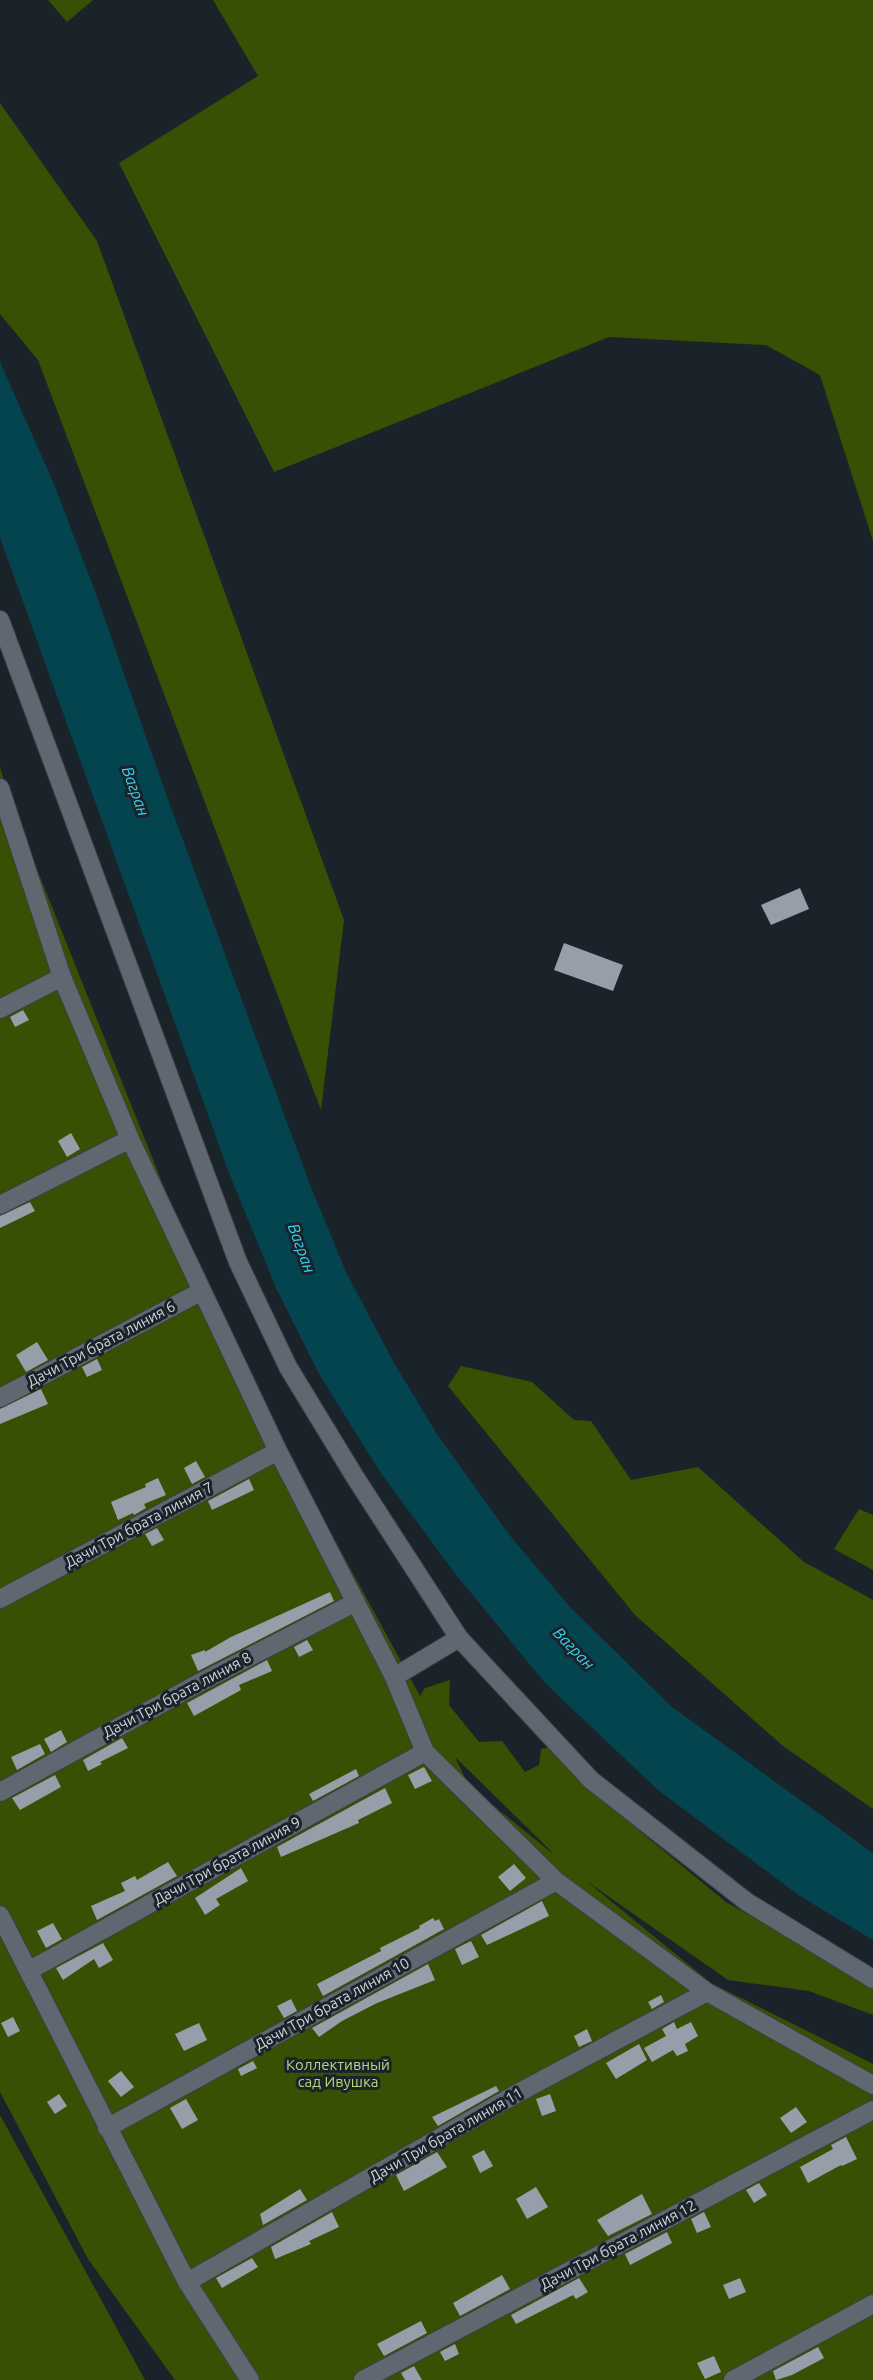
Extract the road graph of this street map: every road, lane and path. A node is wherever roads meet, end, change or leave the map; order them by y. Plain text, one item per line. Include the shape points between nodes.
1 (0, 620) edge
2 (0, 788) edge
3 (3, 811) edge
4 (62, 977) junction
5 (0, 1009) edge
6 (130, 1139) junction
7 (0, 1205) edge
8 (202, 1290) junction
9 (0, 1398) edge
10 (278, 1451) junction
11 (0, 1599) edge
12 (356, 1602) junction
13 (459, 1638) junction
14 (394, 1677) junction
15 (425, 1752) junction
16 (0, 1792) edge
17 (556, 1881) junction
18 (0, 1915) edge
19 (30, 1971) junction
20 (873, 1979) edge
21 (707, 1992) junction
22 (873, 2085) edge
23 (873, 2110) edge
24 (107, 2128) junction
25 (188, 2282) junction
26 (873, 2304) edge
27 (250, 2380) edge
28 (363, 2380) edge
29 (733, 2380) edge

1 - 13 street via 238,1262 288,1367
2 - 3 street
3 - 4 street
4 - 5 street
4 - 6 street
6 - 7 street
6 - 8 street
8 - 9 street, Дачи Три брата линия 6
8 - 10 street
10 - 11 street, Дачи Три брата линия 7
10 - 12 street
12 - 14 street
12 - 16 street, Дачи Три брата линия 8
13 - 14 street
13 - 20 street via 591,1780 747,1902
14 - 15 street
15 - 17 street
15 - 19 street, Дачи Три брата линия 9
17 - 21 street
17 - 24 street, Дачи Три брата линия 10
18 - 19 street
19 - 24 street
21 - 22 street
21 - 25 street, Дачи Три брата линия 11 via 516,2094
23 - 28 street, Дачи Три брата линия 12
24 - 25 street
25 - 27 street
26 - 29 street

